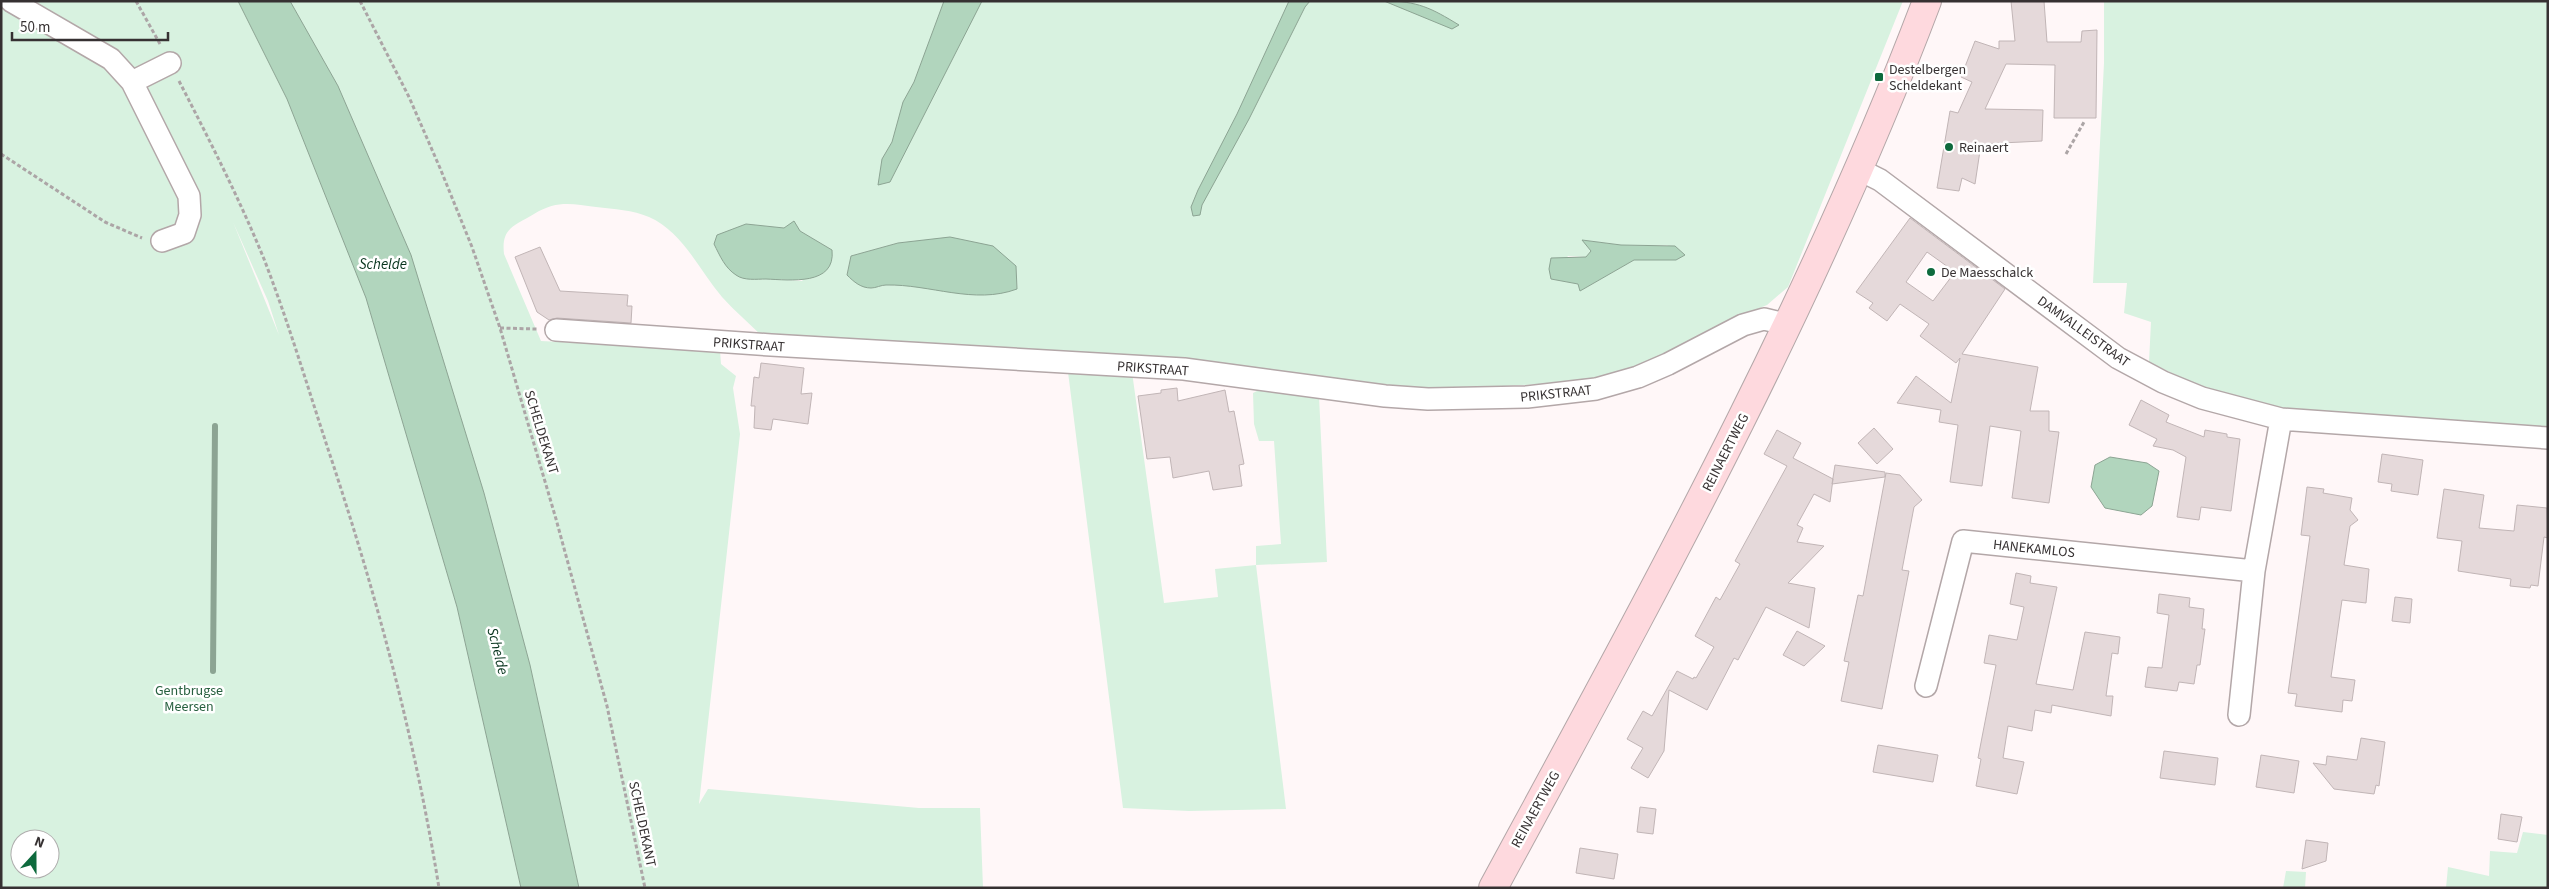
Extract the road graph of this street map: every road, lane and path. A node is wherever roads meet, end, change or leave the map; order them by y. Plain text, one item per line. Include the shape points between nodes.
1 (11, 1) edge
2 (136, 1) edge
3 (360, 1) edge
4 (1927, 1) edge
5 (170, 63) junction
6 (132, 82) junction
7 (2084, 122) dead end
8 (1, 154) edge
9 (2066, 154) dead end
10 (1860, 170) junction
11 (162, 241) joint
12 (1790, 325) junction
13 (500, 328) junction
14 (556, 330) joint
15 (2281, 419) junction
16 (2548, 438) edge
17 (2254, 571) junction
18 (1926, 686) dead end
19 (2239, 715) dead end
20 (439, 888) edge
21 (645, 888) edge
22 (1492, 888) edge

1 - 6 street via 111,58
2 - 5 path
3 - 13 path, SCHELDEKANT via 409,96 440,168
4 - 10 main road, REINAERTWEG
5 - 6 street
5 - 20 path via 225,171 263,257 340,486 368,574 403,706
6 - 11 street via 189,196 190,215 184,233
7 - 9 path
8 - 11 path via 105,222 142,238
10 - 12 main road, REINAERTWEG
10 - 15 street, DAMVALLEISTRAAT via 1880,180 2118,358 2202,398
12 - 14 street, PRIKSTRAAT via 1764,318 1743,325 1668,364 1596,389 1527,397 1428,399 1184,369 771,346
12 - 22 main road, REINAERTWEG via 1662,575
13 - 14 path
13 - 21 path, SCHELDEKANT via 607,706
15 - 16 street, DAMVALLEISTRAAT
15 - 17 street
17 - 18 street, HANEKAMLOS via 1962,541
17 - 19 street

